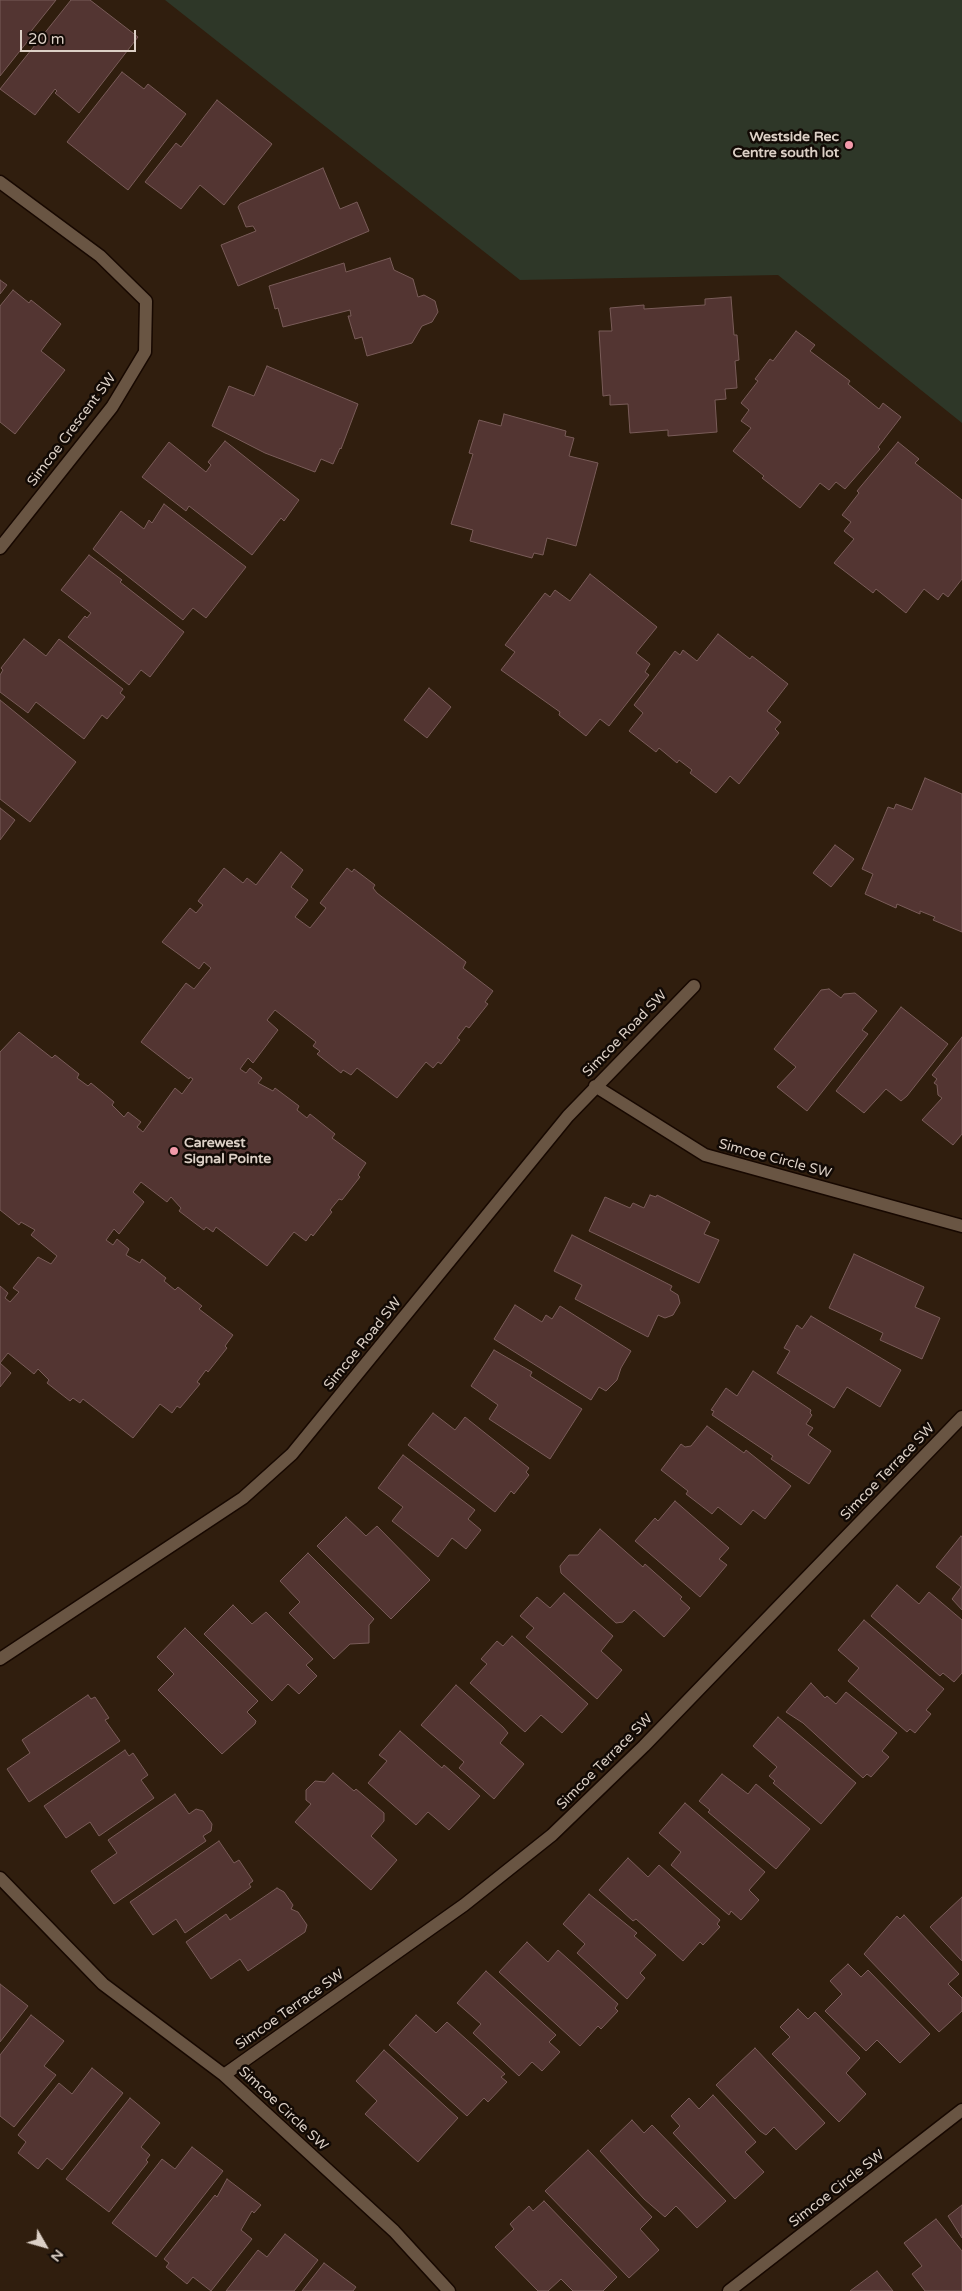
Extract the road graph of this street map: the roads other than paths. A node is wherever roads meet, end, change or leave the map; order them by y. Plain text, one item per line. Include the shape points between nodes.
1 (0, 182) edge
2 (0, 548) edge
3 (694, 986) dead end
4 (595, 1086) junction
5 (962, 1226) edge
6 (962, 1417) edge
7 (0, 1659) edge
8 (0, 1878) edge
9 (224, 2075) junction
10 (962, 2110) edge
11 (450, 2291) edge
12 (729, 2291) edge

1 - 2 street, Simcoe Crescent SW via 100,256 146,300 146,352 112,407
3 - 4 street, Simcoe Road SW
4 - 5 street, Simcoe Circle SW via 705,1155
4 - 7 street, Simcoe Road SW via 292,1454 243,1498
6 - 9 street, Simcoe Terrace SW via 644,1746 552,1835 464,1905
8 - 9 street, Simcoe Circle SW via 103,1984
9 - 11 street, Simcoe Circle SW via 394,2231
10 - 12 street, Simcoe Circle SW

